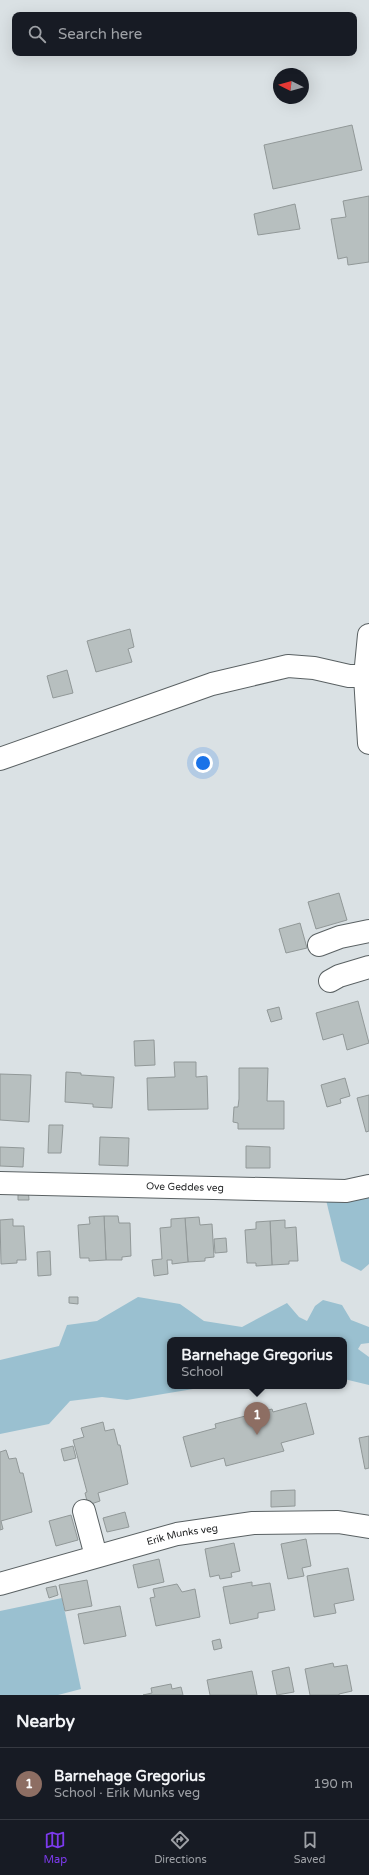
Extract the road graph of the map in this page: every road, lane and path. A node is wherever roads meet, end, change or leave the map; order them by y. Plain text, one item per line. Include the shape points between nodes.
1 (369, 635) edge
2 (365, 676) junction
3 (369, 743) edge
4 (0, 759) edge
5 (369, 930) edge
6 (319, 945) dead end
7 (369, 967) edge
8 (330, 981) dead end
9 (0, 1182) edge
10 (369, 1186) edge
11 (84, 1511) dead end
12 (369, 1526) edge
13 (96, 1556) junction
14 (0, 1582) edge

1 - 2 street
2 - 3 street via 365,710
2 - 4 street via 349,676 314,668 288,666 212,684
5 - 6 street
7 - 8 street
9 - 10 street, Ove Geddes veg via 346,1191
11 - 13 street
12 - 13 street, Erik Munks veg via 338,1522 253,1523 177,1534
13 - 14 street, Erik Munks veg via 46,1572

